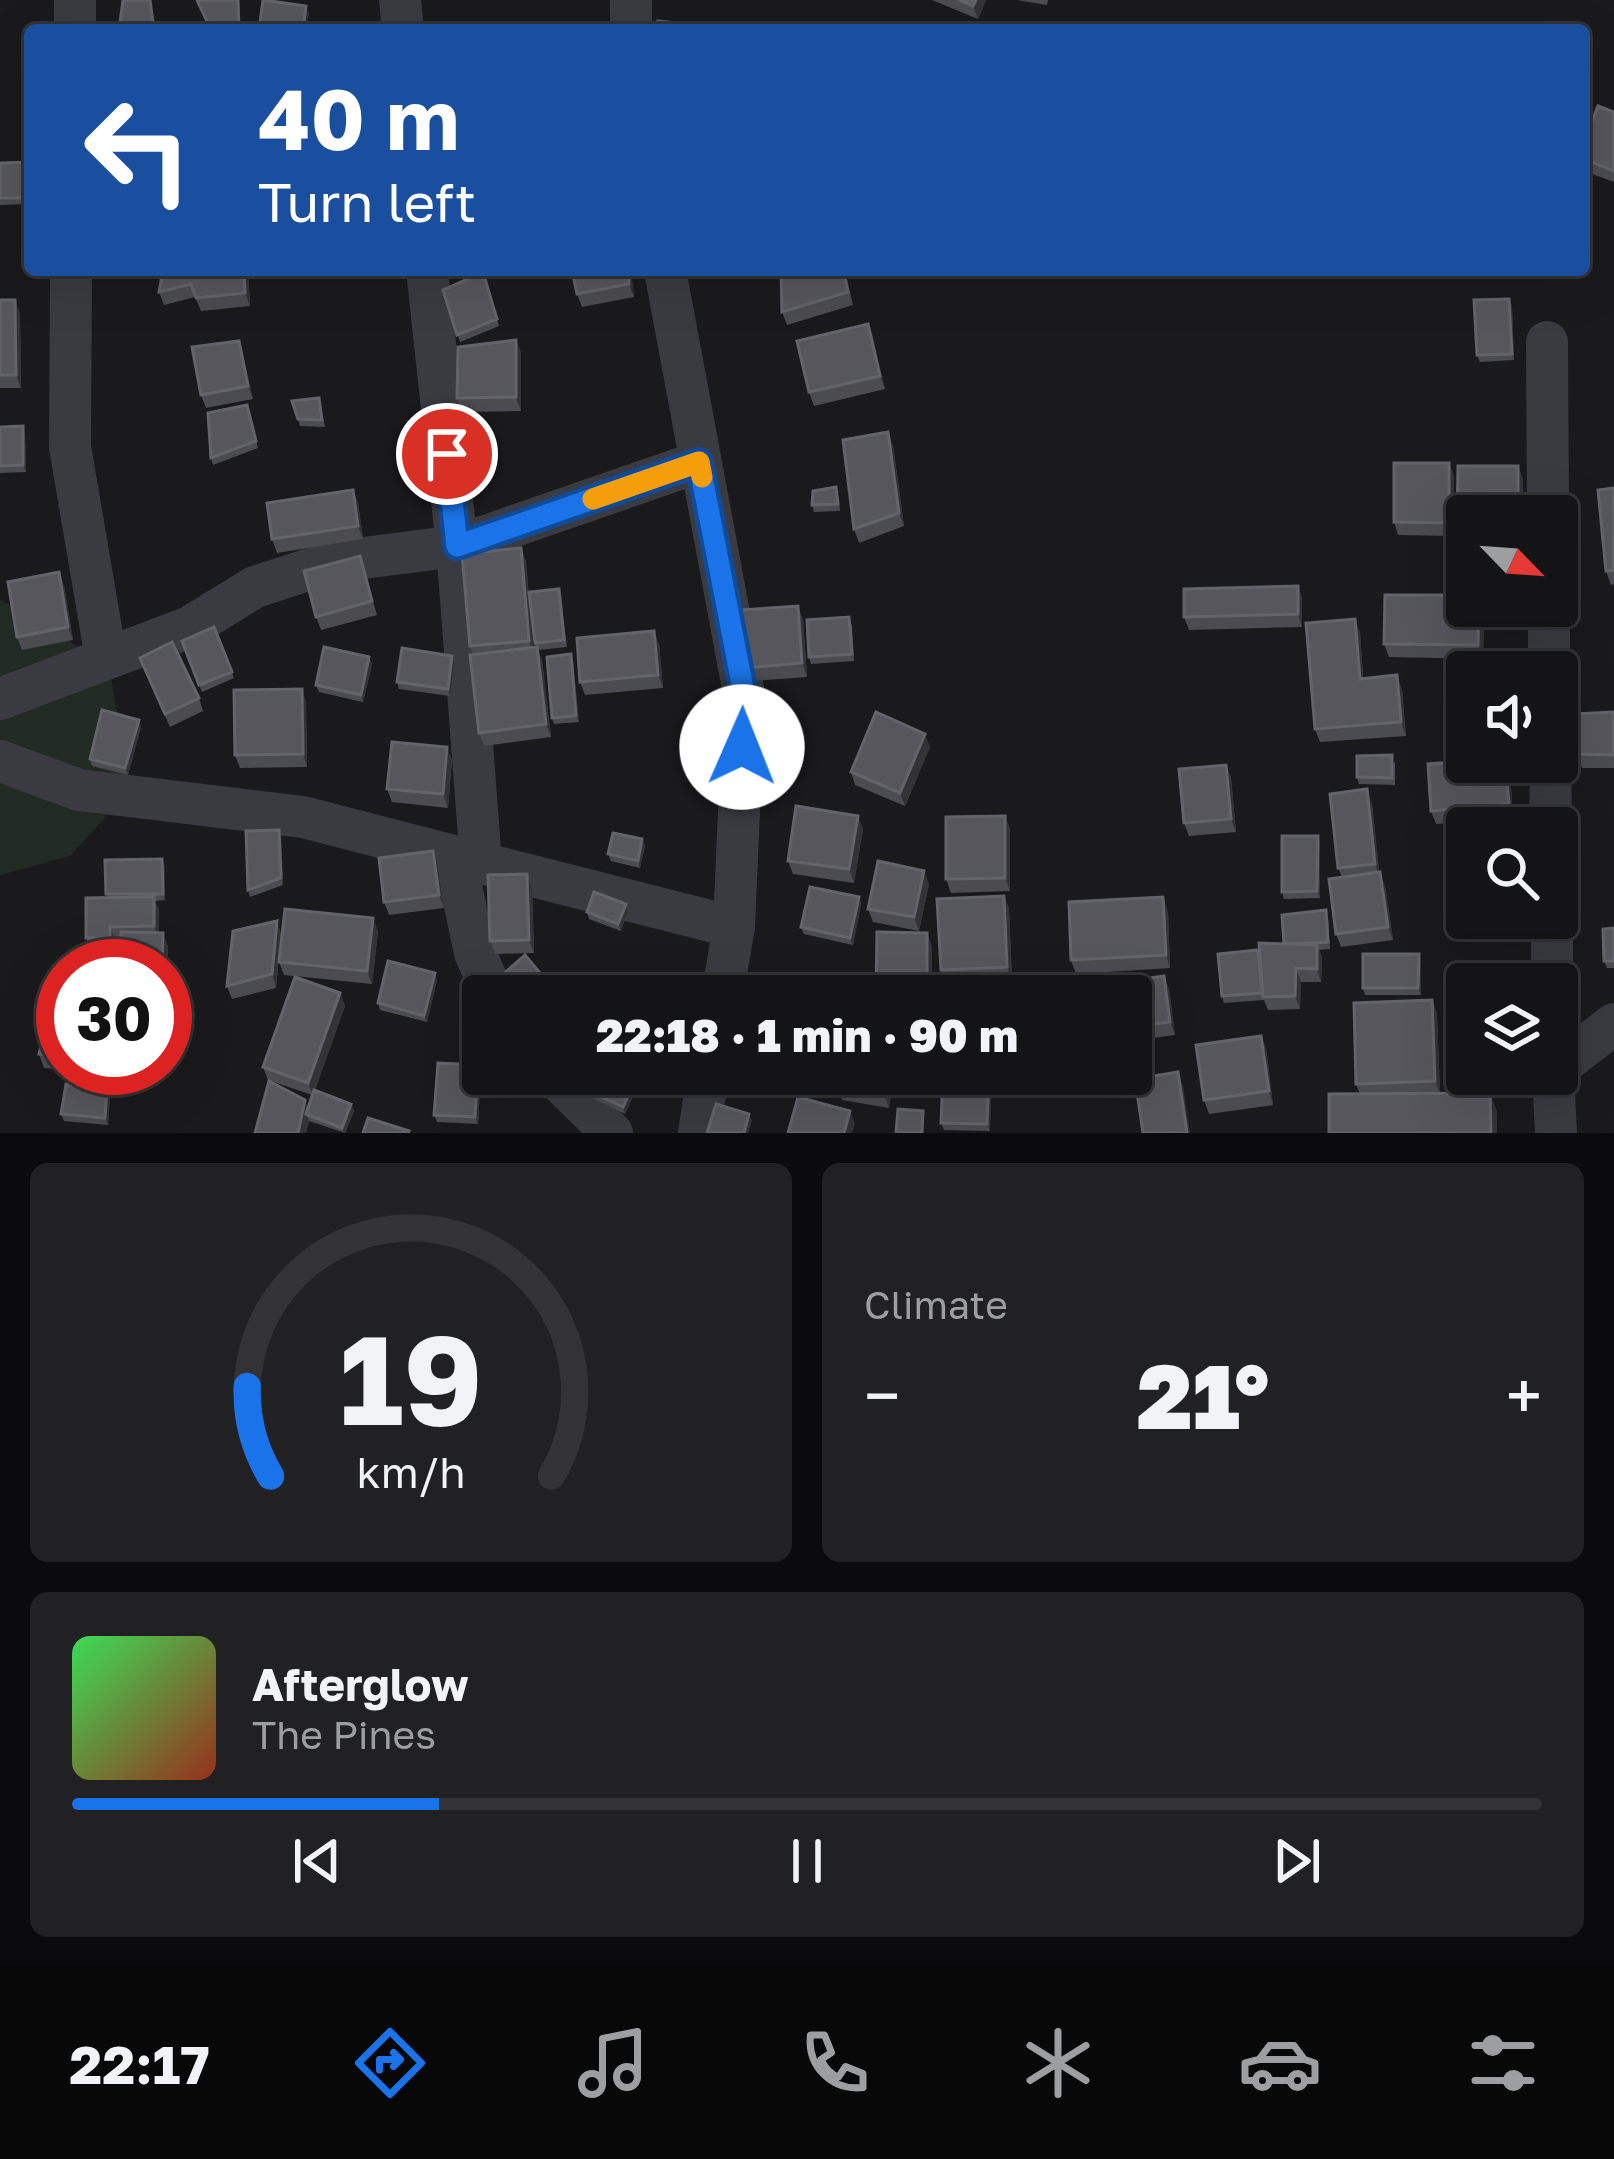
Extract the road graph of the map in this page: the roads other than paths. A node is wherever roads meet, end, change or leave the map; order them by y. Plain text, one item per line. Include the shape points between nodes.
1 (71, 276) edge
2 (428, 276) edge
3 (666, 276) edge
4 (1547, 342) dead end
5 (699, 462) junction
6 (1548, 495) edge
7 (457, 546) junction
8 (106, 658) junction
9 (0, 699) edge
10 (0, 761) edge
11 (468, 860) junction
12 (734, 927) junction
13 (485, 975) edge
14 (726, 975) edge
15 (1614, 1024) edge
16 (1578, 1053) edge
17 (705, 1095) edge
18 (1555, 1095) edge
19 (568, 1102) edge
20 (612, 1133) edge
21 (699, 1133) edge
22 (1556, 1133) edge

1 - 8 street via 70,447
2 - 7 street
3 - 5 street
4 - 6 street
5 - 7 street
5 - 12 street via 744,694
7 - 8 street via 332,562 255,587 190,628
7 - 11 street
8 - 9 street
10 - 11 street via 79,790 281,814
11 - 12 street
11 - 13 street via 475,953
12 - 14 street
15 - 16 street
17 - 21 street
18 - 22 street
19 - 20 street

